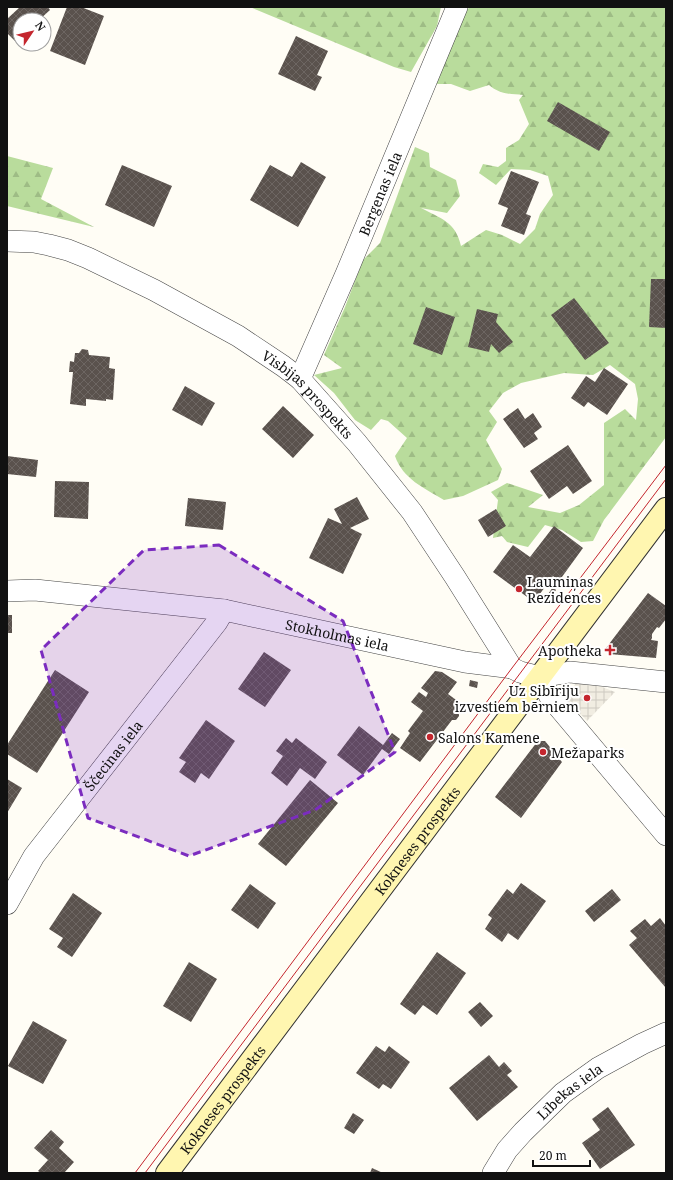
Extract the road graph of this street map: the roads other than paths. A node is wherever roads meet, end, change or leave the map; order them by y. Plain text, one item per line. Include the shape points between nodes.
1 (457, 7) edge
2 (7, 241) edge
3 (300, 380) junction
4 (666, 509) edge
5 (7, 591) edge
6 (224, 610) junction
7 (512, 668) junction
8 (540, 677) junction
9 (666, 682) edge
10 (666, 835) edge
11 (7, 904) edge
12 (666, 1033) edge
13 (167, 1173) edge
14 (492, 1173) edge

1 - 3 street, Bergenas iela
2 - 3 street, Visbijas prospekts via 50,245 88,258 154,290 238,336
3 - 7 street, Visbijas prospekts via 333,415 412,512
4 - 8 street, Kokneses prospekts
5 - 6 street, Stokholmas iela via 35,590
6 - 7 street, Stokholmas iela via 465,662
6 - 11 street, Ščecinas iela via 34,856
7 - 8 street, Stokholmas iela
8 - 9 street, Stokholmas iela via 570,672
8 - 10 street via 550,697
8 - 13 street, Kokneses prospekts
12 - 14 street, Lībekas iela via 598,1068 563,1094 522,1132

